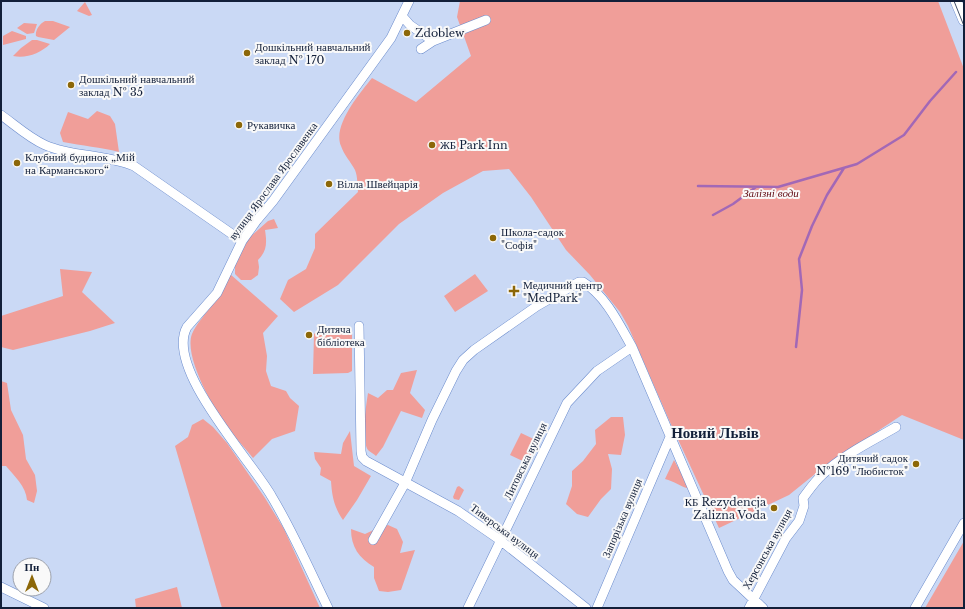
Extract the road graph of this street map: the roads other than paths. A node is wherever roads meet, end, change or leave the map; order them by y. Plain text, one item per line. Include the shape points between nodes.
1 (409, 1) edge
2 (956, 1) edge
3 (402, 16) junction
4 (486, 20) dead end
5 (964, 20) edge
6 (433, 41) junction
7 (420, 49) dead end
8 (1, 115) edge
9 (242, 241) junction
10 (359, 326) dead end
11 (632, 347) junction
12 (896, 427) dead end
13 (670, 437) junction
14 (405, 482) junction
15 (964, 523) edge
16 (961, 534) edge
17 (373, 540) dead end
18 (500, 540) junction
19 (1, 588) edge
20 (753, 599) junction
21 (44, 608) edge
22 (328, 608) edge
23 (468, 608) edge
24 (586, 608) edge
25 (597, 608) edge
26 (749, 608) edge
27 (763, 608) edge
28 (915, 608) edge

1 - 3 street, вулиця Ярослава Ярославенка
2 - 5 main road
3 - 6 street
3 - 9 street, вулиця Ярослава Ярославенка via 391,38
4 - 6 street
6 - 7 street
8 - 9 street via 45,145 120,160 134,166
9 - 22 street, вулиця Ярослава Ярославенка via 217,293 184,331 183,350 203,397 285,519
10 - 14 street, Тиверська вулиця via 362,457
11 - 13 street
11 - 14 street via 600,296 583,282 537,306 474,350 464,360 432,420
11 - 18 street, Литовська вулиця via 597,371 567,402
12 - 20 street, Херсонська вулиця via 821,475 803,498 804,506 798,522 786,538
13 - 20 street via 728,571
13 - 25 street, Запорізька вулиця
14 - 17 street
14 - 18 street, Тиверська вулиця via 458,510
15 - 16 street
16 - 28 street
18 - 23 street, Литовська вулиця
18 - 24 street, Тиверська вулиця
19 - 21 street
20 - 26 street, Херсонська вулиця
20 - 27 street

